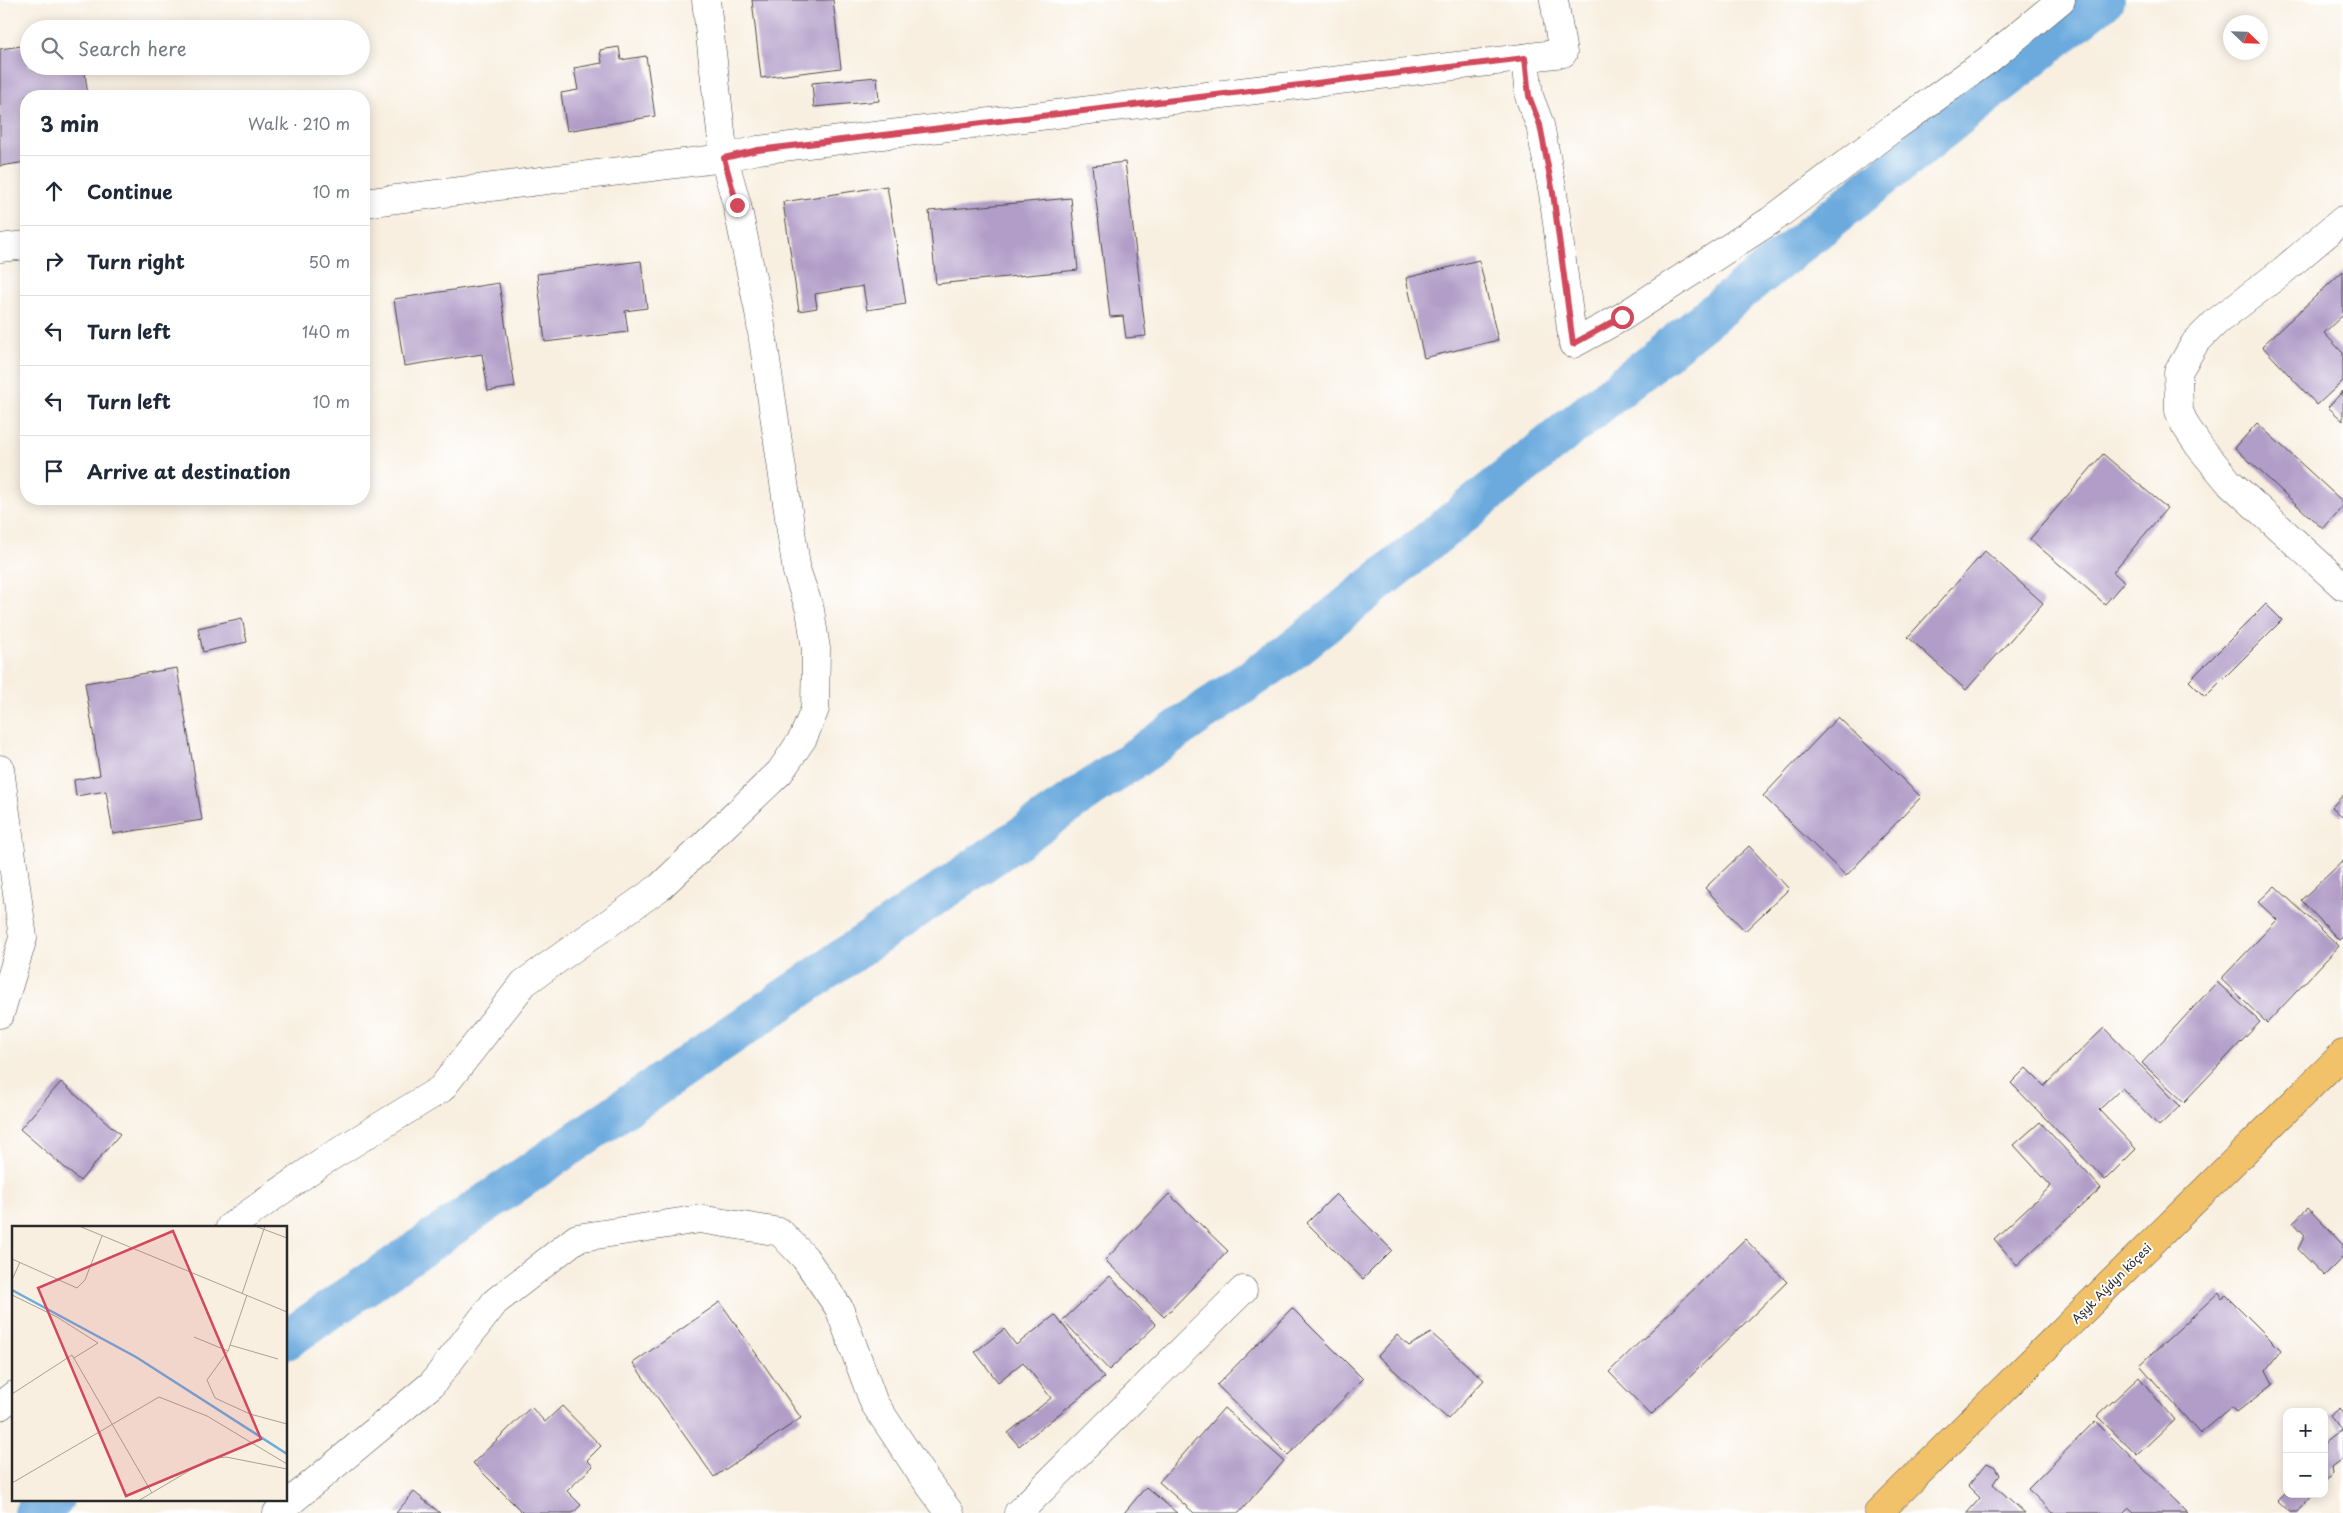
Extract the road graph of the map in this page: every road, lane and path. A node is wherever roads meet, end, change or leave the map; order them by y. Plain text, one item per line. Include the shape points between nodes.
1 (706, 0) edge
2 (1554, 0) edge
3 (2061, 0) edge
4 (1525, 58) junction
5 (724, 158) junction
6 (370, 202) edge
7 (2343, 220) edge
8 (20, 246) edge
9 (0, 248) edge
10 (2343, 586) edge
11 (0, 769) edge
12 (0, 1014) edge
13 (2343, 1054) edge
14 (231, 1226) edge
15 (1243, 1290) dead end
16 (12, 1397) edge
17 (0, 1406) edge
18 (277, 1513) edge
19 (950, 1513) edge
20 (1018, 1513) edge
21 (1878, 1513) edge

1 - 5 street
2 - 4 street via 1563,53
3 - 4 street via 1988,60 1770,221 1622,317 1573,344 1553,193 1540,125 1529,96
4 - 5 street via 767,149
5 - 6 street
5 - 14 street via 759,312 797,572 810,610 816,649 815,709 803,738 780,772 660,887 524,983 441,1089 322,1162
7 - 10 street via 2216,322 2195,343 2178,372 2179,410 2199,446 2228,481
8 - 9 street
11 - 12 street via 23,938
13 - 21 main road, Aşyk Aýdyn köçesi
15 - 20 street
16 - 17 street
18 - 19 street via 432,1384 494,1302 577,1238 700,1219 780,1232 805,1258 840,1308 874,1403

